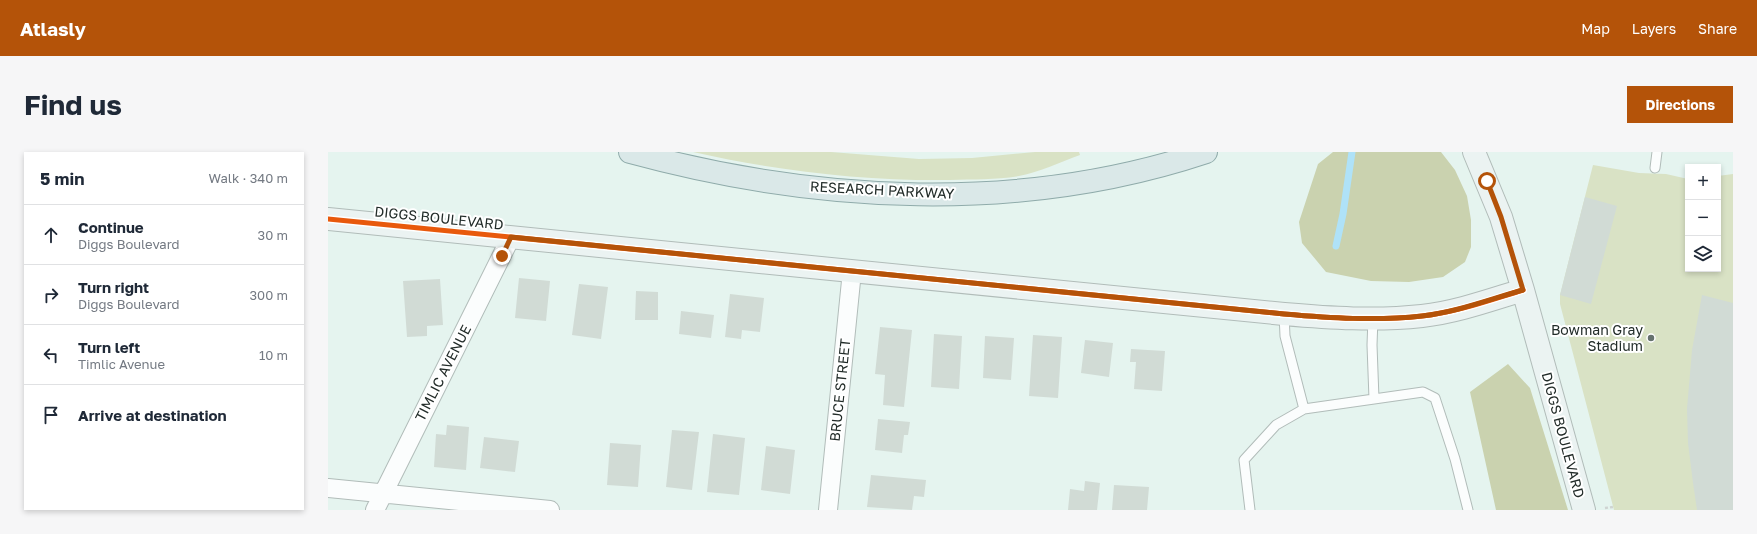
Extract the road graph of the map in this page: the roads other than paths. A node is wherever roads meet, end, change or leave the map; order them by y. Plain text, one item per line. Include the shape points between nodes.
1 (630, 152) edge
2 (1206, 152) edge
3 (1474, 152) edge
4 (1658, 152) edge
5 (1655, 168) dead end
6 (328, 219) edge
7 (511, 237) junction
8 (852, 271) junction
9 (1523, 290) junction
10 (1284, 314) junction
11 (1373, 318) junction
12 (1374, 399) junction
13 (1304, 409) junction
14 (328, 488) edge
15 (383, 494) junction
16 (375, 510) edge
17 (550, 510) edge
18 (828, 510) edge
19 (1250, 510) edge
20 (1468, 510) edge
21 (1584, 510) edge

1 - 2 main road, RESEARCH PARKWAY via 663,161 789,185 919,195 982,194 1050,188 1113,177 1177,162
3 - 9 street, DIGGS BOULEVARD via 1501,217
4 - 5 lane
6 - 7 street, DIGGS BOULEVARD
7 - 8 street, DIGGS BOULEVARD
7 - 15 street, TIMLIC AVENUE
8 - 10 street, DIGGS BOULEVARD
8 - 18 street, BRUCE STREET
9 - 11 street, DIGGS BOULEVARD via 1450,311 1423,316
9 - 21 street, DIGGS BOULEVARD
10 - 11 street, DIGGS BOULEVARD
10 - 13 lane via 1285,336
11 - 12 lane
12 - 13 lane
12 - 20 lane via 1423,392 1435,398 1455,458
13 - 19 lane via 1276,425 1244,460
14 - 15 street
15 - 16 street, TIMLIC AVENUE
15 - 17 street

